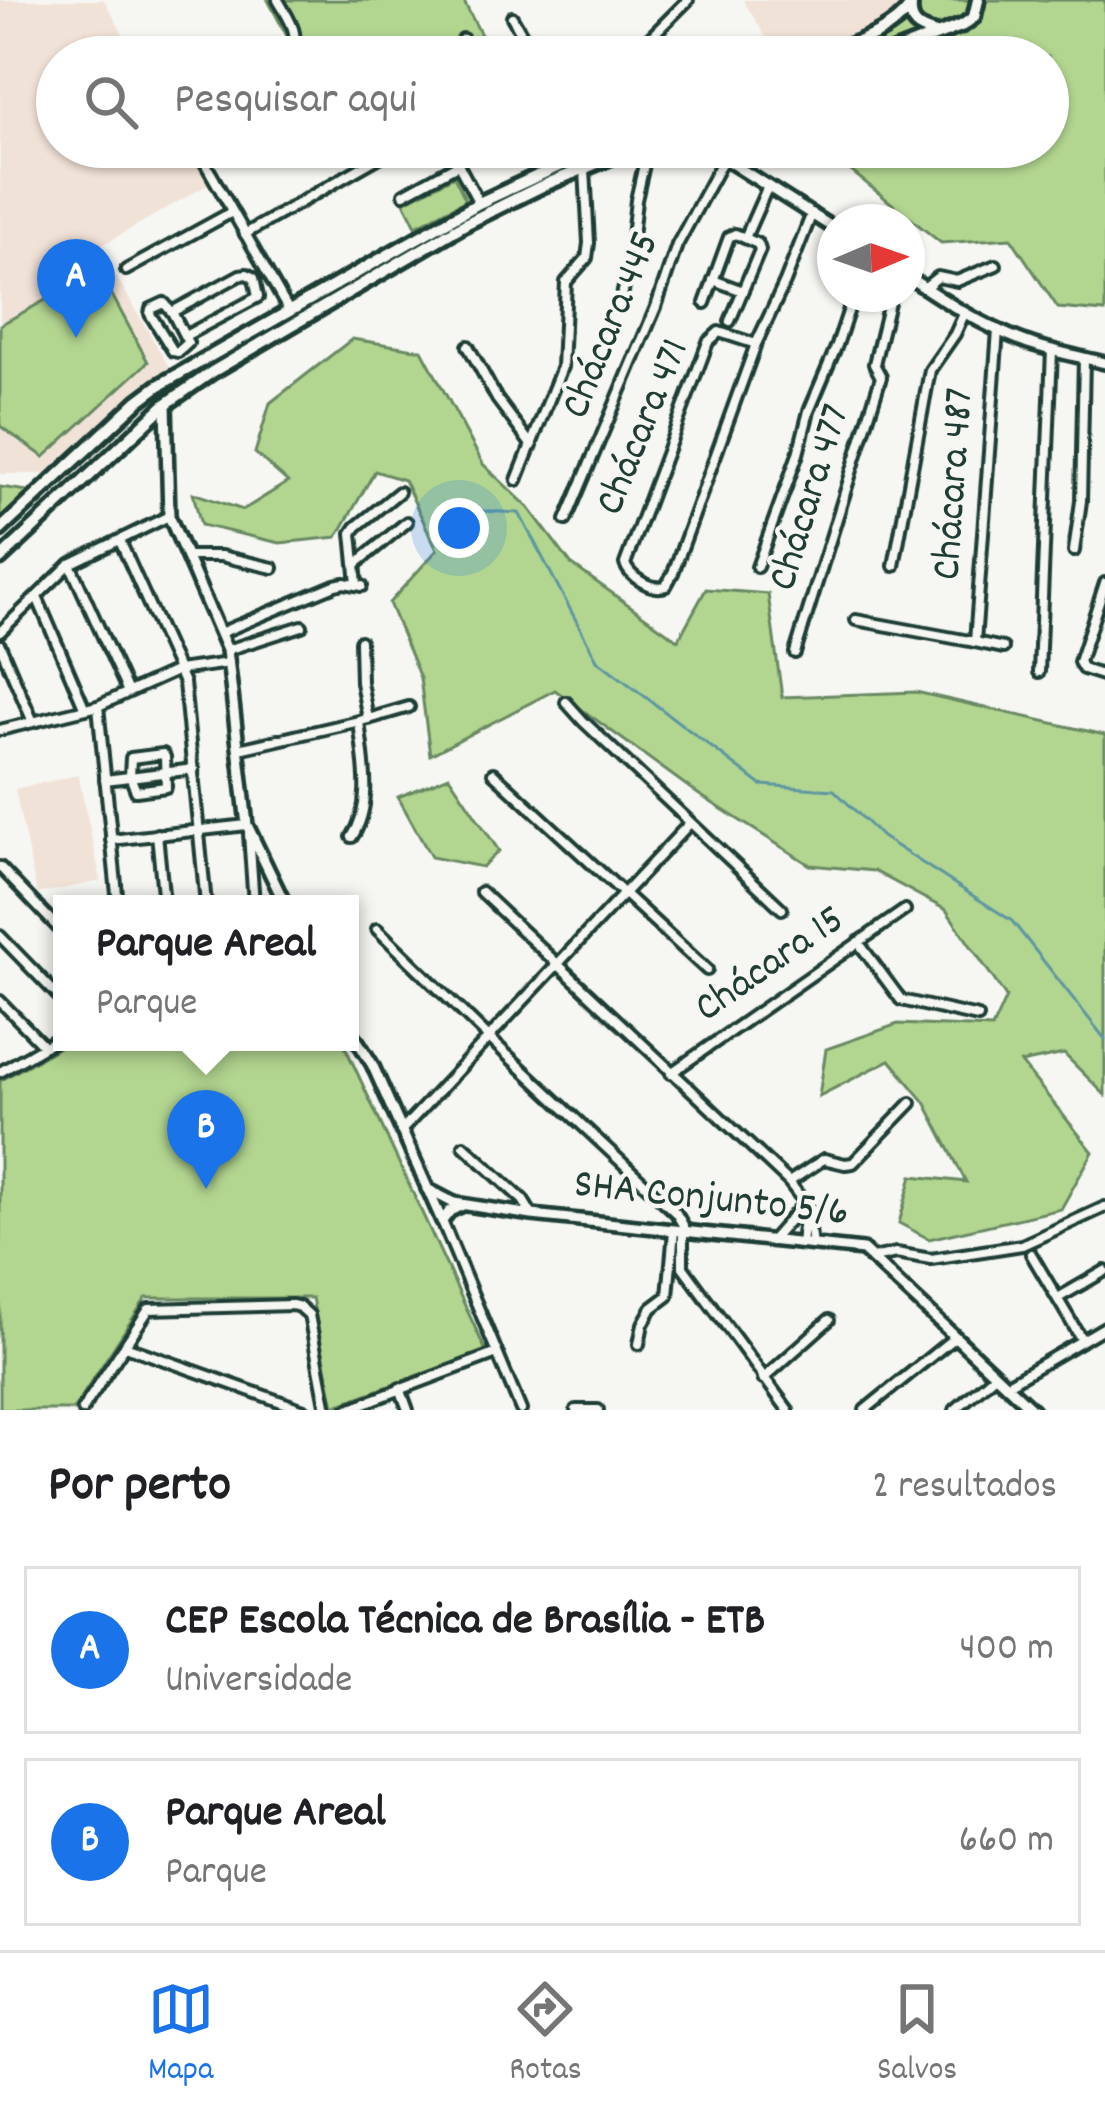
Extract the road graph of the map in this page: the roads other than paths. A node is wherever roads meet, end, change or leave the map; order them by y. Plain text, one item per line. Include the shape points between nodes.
1 (278, 0) edge
2 (688, 0) edge
3 (978, 0) edge
4 (990, 0) edge
5 (911, 3) edge
6 (512, 17) dead end
7 (974, 17) junction
8 (935, 34) junction
9 (296, 36) edge
10 (523, 36) edge
11 (652, 36) edge
12 (869, 36) edge
13 (930, 36) edge
14 (208, 168) edge
15 (360, 168) edge
16 (452, 168) edge
17 (461, 168) edge
18 (562, 168) edge
19 (585, 168) joint
20 (643, 168) edge
21 (713, 168) edge
22 (742, 168) edge
23 (540, 180) junction
24 (768, 186) junction
25 (404, 194) dead end
26 (479, 203) junction
27 (232, 212) junction
28 (812, 213) junction
29 (817, 216) edge
30 (244, 233) junction
31 (745, 238) junction
32 (996, 265) dead end
33 (126, 270) dead end
34 (268, 274) junction
35 (713, 280) junction
36 (255, 281) junction
37 (925, 287) edge
38 (925, 289) edge
39 (743, 291) junction
40 (622, 296) dead end
41 (705, 303) dead end
42 (289, 311) junction
43 (172, 312) junction
44 (848, 312) edge
45 (886, 312) edge
46 (964, 314) junction
47 (730, 322) dead end
48 (998, 330) junction
49 (185, 336) junction
50 (756, 344) junction
51 (468, 346) dead end
52 (1052, 350) junction
53 (1084, 358) junction
54 (1105, 363) edge
55 (188, 367) junction
56 (196, 384) junction
57 (163, 413) junction
58 (93, 442) junction
59 (532, 446) junction
60 (104, 459) junction
61 (517, 480) dead end
62 (399, 492) dead end
63 (170, 516) junction
64 (566, 520) dead end
65 (407, 522) dead end
66 (0, 530) edge
67 (120, 541) junction
68 (1073, 551) dead end
69 (186, 556) junction
70 (0, 559) edge
71 (357, 563) junction
72 (70, 564) junction
73 (894, 566) dead end
74 (757, 567) dead end
75 (273, 568) dead end
76 (1105, 583) edge
77 (37, 596) junction
78 (856, 620) dead end
79 (302, 626) dead end
80 (0, 632) edge
81 (220, 633) junction
82 (360, 641) dead end
83 (975, 642) junction
84 (0, 645) edge
85 (1003, 648) dead end
86 (227, 650) junction
87 (795, 653) dead end
88 (229, 663) junction
89 (178, 670) junction
90 (1039, 672) dead end
91 (1105, 676) edge
92 (128, 692) junction
93 (566, 701) dead end
94 (98, 706) junction
95 (409, 707) dead end
96 (86, 709) junction
97 (363, 720) junction
98 (33, 722) junction
99 (0, 730) edge
100 (239, 749) junction
101 (194, 769) junction
102 (166, 771) junction
103 (493, 773) dead end
104 (130, 776) junction
105 (105, 780) junction
106 (690, 823) junction
107 (248, 829) junction
108 (200, 831) junction
109 (157, 834) junction
110 (352, 837) dead end
111 (111, 840) junction
112 (0, 867) edge
113 (482, 892) dead end
114 (622, 893) junction
115 (117, 895) edge
116 (163, 895) edge
117 (205, 895) edge
118 (253, 895) edge
119 (281, 895) edge
120 (782, 909) dead end
121 (905, 910) dead end
122 (53, 923) edge
123 (377, 929) dead end
124 (0, 936) edge
125 (858, 942) junction
126 (557, 964) junction
127 (707, 970) dead end
128 (53, 991) edge
129 (0, 1000) edge
130 (978, 1016) dead end
131 (488, 1037) junction
132 (53, 1041) edge
133 (359, 1043) edge
134 (44, 1046) junction
135 (0, 1072) edge
136 (671, 1073) junction
137 (911, 1103) dead end
138 (401, 1131) junction
139 (464, 1146) dead end
140 (789, 1182) junction
141 (427, 1189) junction
142 (806, 1201) junction
143 (463, 1204) junction
144 (1105, 1207) edge
145 (532, 1215) junction
146 (442, 1221) junction
147 (678, 1231) junction
148 (771, 1241) junction
149 (806, 1244) junction
150 (1031, 1254) dead end
151 (873, 1258) junction
152 (1105, 1271) edge
153 (1058, 1298) junction
154 (829, 1319) dead end
155 (1105, 1327) edge
156 (955, 1337) junction
157 (1082, 1340) junction
158 (639, 1344) dead end
159 (125, 1346) junction
160 (497, 1353) junction
161 (995, 1375) junction
162 (763, 1379) junction
163 (1006, 1385) junction
164 (400, 1388) junction
165 (82, 1410) edge
166 (304, 1410) edge
167 (327, 1410) edge
168 (346, 1410) edge
169 (408, 1410) edge
170 (521, 1410) edge
171 (576, 1410) edge
172 (598, 1410) edge
173 (788, 1410) edge
174 (865, 1410) edge
175 (955, 1410) edge
176 (1033, 1410) edge

1 - 9 street
2 - 11 street
3 - 7 main road
4 - 7 main road
5 - 8 main road via 914,25
5 - 12 main road via 898,22
6 - 10 street
7 - 8 main road
8 - 13 main road
14 - 27 street
15 - 30 street
16 - 25 street
17 - 26 street
18 - 23 main road
19 - 23 main road
19 - 59 street via 589,252 566,282 564,358
20 - 40 street
21 - 64 street, Chácara 445
22 - 24 street
23 - 26 main road
23 - 56 main road
24 - 28 street
24 - 31 street
26 - 42 main road
27 - 30 street
27 - 33 street
28 - 29 street
28 - 50 street, Chácara 471
30 - 34 street
31 - 35 street via 729,237
31 - 39 street via 760,250
32 - 37 street
34 - 36 street
34 - 42 street
35 - 39 street
35 - 41 street
36 - 43 street via 240,275
36 - 49 street via 258,296
38 - 46 street
39 - 47 street
42 - 55 main road
43 - 49 street
43 - 49 street via 162,304 150,314 173,351 187,347
44 - 74 street
45 - 87 street, Chácara 477 via 874,364 881,377
46 - 48 street
46 - 73 street via 930,370
48 - 52 street
48 - 83 street, Chácara 487
50 - 50 street, Chácara 471 via 673,573 666,586 654,587 625,564 708,342 724,333
51 - 59 street
52 - 53 street
52 - 90 street
53 - 54 street
53 - 68 street
55 - 56 main road
55 - 58 main road
56 - 57 main road
57 - 60 main road
57 - 63 street
58 - 60 main road
58 - 66 main road
59 - 61 street
60 - 70 main road
62 - 71 street via 352,533
63 - 67 street
63 - 69 street
65 - 71 street
67 - 72 street
67 - 89 street
69 - 75 street
69 - 81 street
71 - 81 street via 360,585 335,585
72 - 77 street
72 - 92 street
76 - 91 street via 1079,662
77 - 80 street
77 - 96 street
78 - 83 street, Chácara 487
79 - 86 street
81 - 86 street
82 - 97 street
83 - 85 street, Chácara 487
84 - 98 street
86 - 88 street
88 - 89 street
88 - 100 street
89 - 92 street
89 - 101 street
92 - 94 street
93 - 106 street, Chácara 15
94 - 96 street
94 - 105 street
95 - 97 street
96 - 98 street
97 - 100 street
97 - 110 street via 365,794
98 - 99 street
100 - 107 street
101 - 102 street
101 - 108 street
102 - 104 street
102 - 104 street via 161,789 136,791
102 - 104 street via 163,754 135,756
103 - 114 street, Chácara 15
104 - 105 street
105 - 111 street
106 - 114 street
106 - 120 street, Chácara 15
107 - 108 street
107 - 118 street
107 - 119 street
108 - 109 street
108 - 117 street
109 - 111 street
109 - 116 street
111 - 115 street
112 - 122 street
113 - 126 street, Chácara 15
114 - 126 street
114 - 127 street, Chácara 15
121 - 125 street, Chácara 15
123 - 131 street
124 - 128 street
125 - 130 street via 901,1000
125 - 136 street, Chácara 15
126 - 131 street
126 - 136 street, Chácara 15
129 - 134 street
131 - 138 street
131 - 147 street via 666,1202 681,1221
132 - 134 street
133 - 138 street
134 - 135 street
136 - 140 street, Chácara 15
137 - 140 street via 853,1163 824,1159
138 - 141 street
139 - 145 street
140 - 142 street, Chácara 15
141 - 143 street, SHA Conjunto 5/6
141 - 146 street
142 - 148 street
142 - 149 street
143 - 145 street, SHA Conjunto 5/6
143 - 146 street
144 - 151 street via 1022,1245 931,1259
145 - 147 street, SHA Conjunto 5/6
146 - 160 street
147 - 148 street, SHA Conjunto 5/6
147 - 158 street via 668,1296 652,1308
147 - 162 street via 683,1267
148 - 149 street, SHA Conjunto 5/6
149 - 151 street, SHA Conjunto 5/6
150 - 153 street
151 - 156 street, SHA Conjunto 5/6
152 - 153 street
153 - 157 street
154 - 162 street
155 - 157 street
156 - 161 street, SHA Conjunto 5/6
156 - 174 street
157 - 163 street
159 - 165 street
159 - 166 street
159 - 167 street via 153,1307 300,1306 310,1316
160 - 164 street
160 - 170 street
161 - 163 street, SHA Conjunto 5/6
161 - 175 street
162 - 173 street
163 - 176 street, SHA Conjunto 5/6
164 - 168 street
164 - 169 street
171 - 172 street

